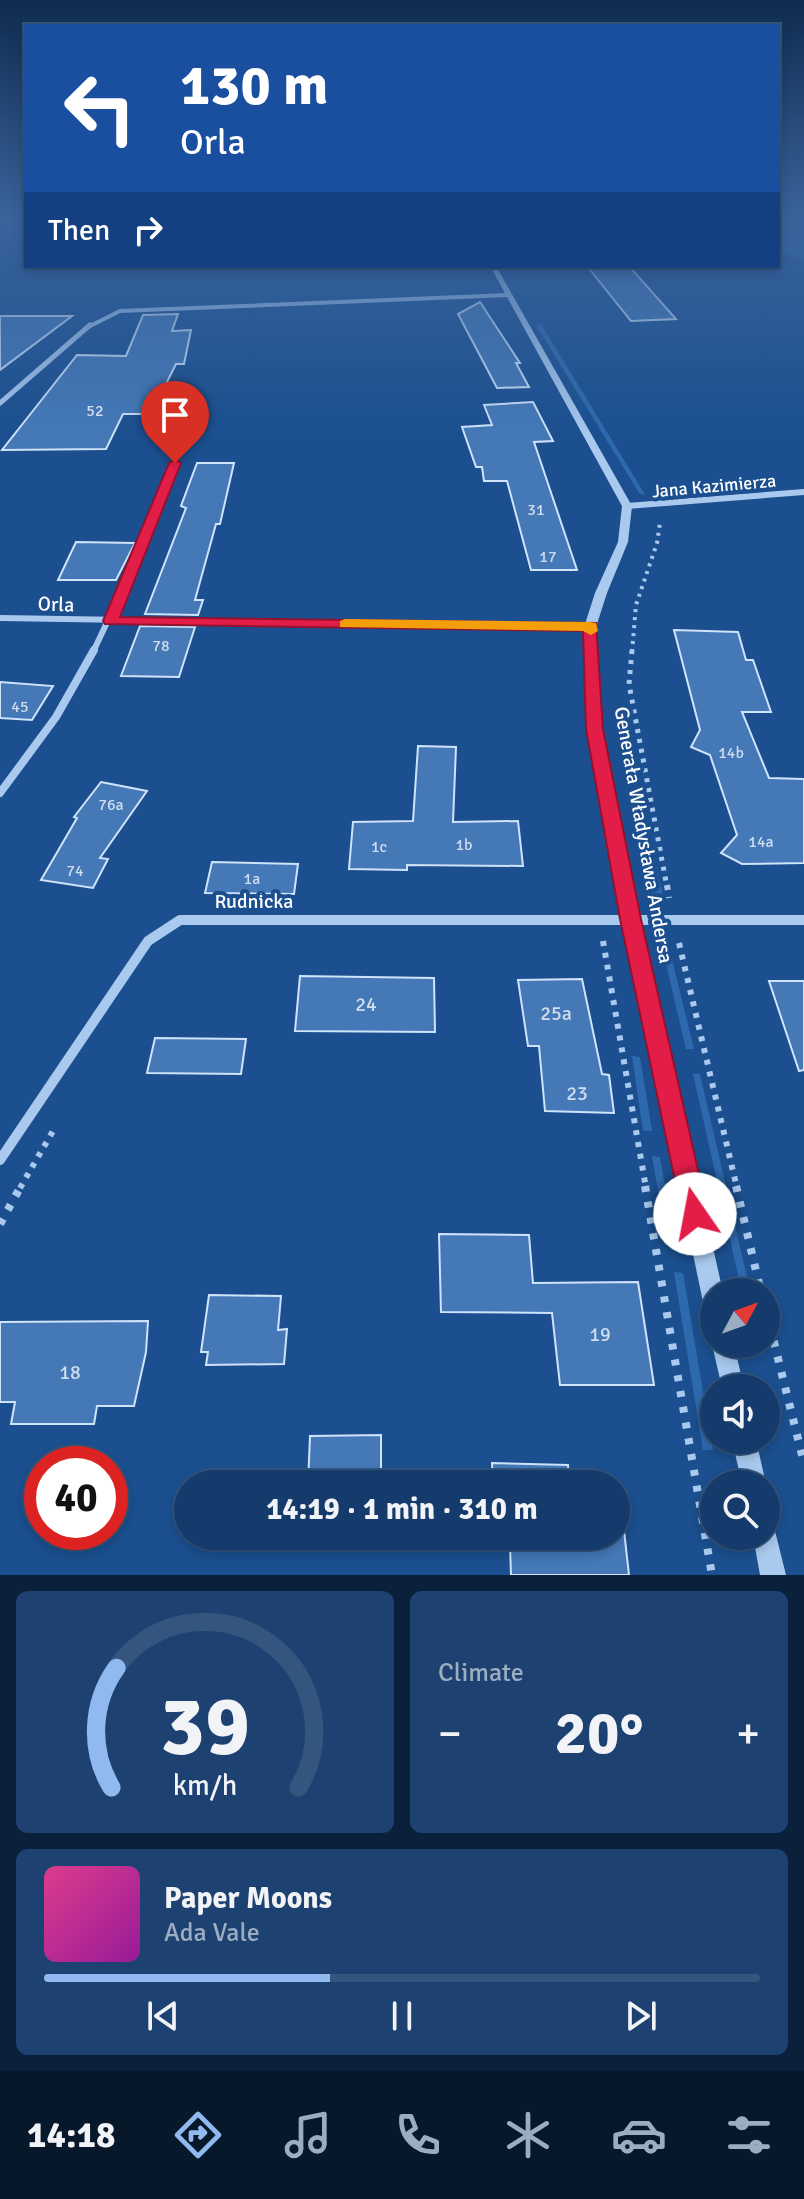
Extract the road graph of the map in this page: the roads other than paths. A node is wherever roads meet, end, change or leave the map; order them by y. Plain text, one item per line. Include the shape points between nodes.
1 (505, 290) edge
2 (508, 295) junction
3 (0, 403) edge
4 (175, 463) dead end
5 (804, 492) edge
6 (627, 506) junction
7 (0, 618) edge
8 (111, 621) junction
9 (590, 627) junction
10 (0, 793) edge
11 (631, 919) junction
12 (804, 920) edge
13 (0, 1160) edge
14 (709, 1278) edge
15 (768, 1550) edge
16 (773, 1575) edge

1 - 2 street
2 - 3 street via 120,311 95,321
2 - 6 street
4 - 8 street
5 - 6 street, Jana Kazimierza
6 - 9 street, Generała Władysława Andersa via 623,542
7 - 8 street, Orla
8 - 9 street, Orla
8 - 10 street via 57,719
9 - 11 street, Generała Władysława Andersa via 595,729
11 - 12 street, Rudnicka
11 - 13 street, Rudnicka via 180,920 148,941
11 - 14 street, Generała Władysława Andersa
15 - 16 street

